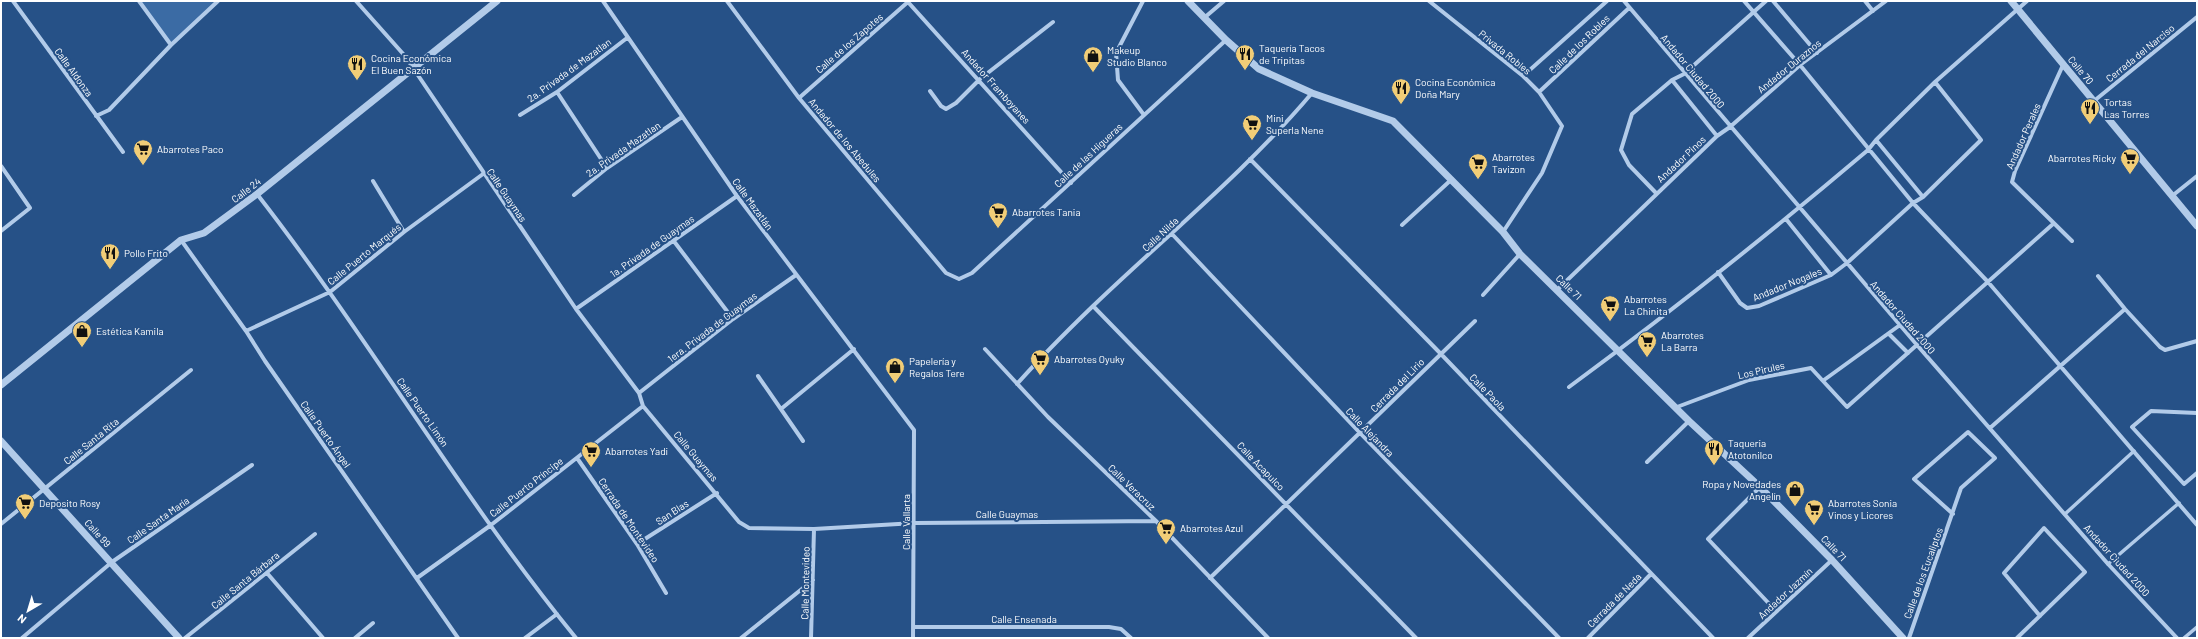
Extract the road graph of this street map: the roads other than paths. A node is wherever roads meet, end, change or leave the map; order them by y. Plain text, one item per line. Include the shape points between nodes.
1 (13, 1) edge
2 (138, 1) edge
3 (218, 1) edge
4 (356, 1) edge
5 (497, 1) edge
6 (602, 1) edge
7 (727, 1) edge
8 (908, 1) edge
9 (1144, 1) edge
10 (1188, 1) edge
11 (1224, 1) edge
12 (1429, 1) edge
13 (1607, 1) edge
14 (1624, 1) edge
15 (1744, 1) edge
16 (1766, 1) edge
17 (1773, 1) edge
18 (1865, 1) edge
19 (1886, 1) edge
20 (2011, 1) edge
21 (2027, 1) edge
22 (1629, 8) junction
23 (2018, 9) junction
24 (1873, 11) junction
25 (1754, 13) junction
26 (2197, 17) edge
27 (1204, 18) junction
28 (1053, 22) dead end
29 (627, 38) junction
30 (1226, 40) junction
31 (171, 45) junction
32 (1817, 53) junction
33 (2064, 64) junction
34 (1800, 65) junction
35 (414, 70) junction
36 (1684, 74) junction
37 (1522, 76) junction
38 (980, 79) junction
39 (1672, 80) junction
40 (1935, 82) junction
41 (930, 91) dead end
42 (557, 92) junction
43 (1540, 92) junction
44 (1312, 93) junction
45 (799, 98) junction
46 (2094, 101) junction
47 (520, 115) dead end
48 (1144, 115) junction
49 (96, 116) junction
50 (682, 117) junction
51 (1730, 127) junction
52 (1717, 136) junction
53 (1876, 140) junction
54 (1868, 150) junction
55 (123, 152) dead end
56 (1250, 159) junction
57 (607, 168) junction
58 (2, 169) edge
59 (483, 174) junction
60 (2197, 176) edge
61 (1452, 179) junction
62 (373, 181) dead end
63 (1071, 182) junction
64 (1656, 193) junction
65 (257, 194) junction
66 (574, 195) dead end
67 (737, 196) junction
68 (1923, 196) junction
69 (2172, 196) junction
70 (1913, 203) junction
71 (1800, 208) junction
72 (1786, 219) junction
73 (1402, 224) dead end
74 (2053, 224) junction
75 (2197, 226) edge
76 (1, 232) edge
77 (404, 232) junction
78 (1503, 232) junction
79 (1172, 234) junction
80 (181, 240) junction
81 (673, 240) junction
82 (2072, 241) dead end
83 (1520, 254) junction
84 (1846, 263) junction
85 (1718, 272) junction
86 (796, 275) junction
87 (1830, 275) junction
88 (2098, 276) dead end
89 (959, 279) joint
90 (1988, 282) junction
91 (1557, 290) junction
92 (330, 292) junction
93 (1483, 295) dead end
94 (1093, 306) junction
95 (576, 309) junction
96 (2125, 309) junction
97 (733, 319) junction
98 (1476, 321) dead end
99 (1900, 325) junction
100 (246, 331) junction
101 (1889, 334) junction
102 (2197, 341) edge
103 (1917, 346) junction
104 (854, 349) junction
105 (985, 349) dead end
106 (1619, 350) junction
107 (1908, 353) junction
108 (1440, 354) junction
109 (2061, 367) junction
110 (191, 370) dead end
111 (758, 376) dead end
112 (1824, 380) junction
113 (1017, 384) junction
114 (1, 385) edge
115 (1569, 387) dead end
116 (639, 393) junction
117 (643, 406) junction
118 (1677, 407) junction
119 (781, 409) junction
120 (900, 410) joint
121 (2197, 413) edge
122 (1689, 421) junction
123 (1990, 428) junction
124 (1360, 433) junction
125 (1, 441) edge
126 (804, 441) dead end
127 (2134, 452) junction
128 (577, 458) junction
129 (1647, 462) dead end
130 (252, 465) dead end
131 (2197, 473) edge
132 (1760, 487) junction
133 (45, 488) junction
134 (717, 493) junction
135 (1287, 504) junction
136 (2179, 504) junction
137 (1953, 514) junction
138 (2065, 514) junction
139 (1156, 521) junction
140 (915, 523) junction
141 (1, 524) edge
142 (491, 524) junction
143 (2197, 525) edge
144 (814, 529) junction
145 (315, 534) dead end
146 (637, 544) junction
147 (1832, 560) junction
148 (112, 562) junction
149 (2108, 564) junction
150 (267, 573) junction
151 (1651, 574) junction
152 (417, 578) junction
153 (1210, 578) junction
154 (813, 580) junction
155 (666, 593) dead end
156 (1776, 611) junction
157 (557, 614) junction
158 (2040, 616) junction
159 (373, 623) dead end
160 (913, 626) junction
161 (2197, 627) edge
162 (22, 638) edge
163 (179, 638) edge
164 (186, 638) edge
165 (322, 638) edge
166 (355, 638) edge
167 (458, 638) edge
168 (525, 638) edge
169 (576, 638) edge
170 (741, 638) edge
171 (812, 638) edge
172 (913, 638) edge
173 (1131, 638) edge
174 (1268, 638) edge
175 (1416, 638) edge
176 (1559, 638) edge
177 (1588, 638) edge
178 (1713, 638) edge
179 (1748, 638) edge
180 (1903, 638) edge
181 (1909, 638) edge
182 (2017, 638) edge
183 (2177, 638) edge
184 (2184, 638) edge

1 - 49 street, Calle Aldonza
2 - 31 street
3 - 31 street
4 - 35 street, Calle Guaymas via 405,56
5 - 35 street, Calle 24
6 - 29 street, Calle Mazatlán
7 - 45 street, Andador de los Abedules
8 - 38 street, Andador Framboyanes
8 - 45 street, Calle de los Zapotes
9 - 48 street via 1116,53 1118,80
10 - 27 street, Calle 71
11 - 27 street
12 - 37 street, Privada Robles
13 - 37 street, Calle de los Robles
14 - 22 street, Andador Ciudad 2000
15 - 25 street
16 - 25 street
17 - 32 street
18 - 24 street
19 - 24 street, Andador Duraznos
20 - 23 street, Calle 70
21 - 23 street
22 - 36 street, Andador Ciudad 2000
22 - 43 street, Calle de los Robles
23 - 33 street, Calle 70
23 - 40 street
24 - 32 street, Andador Duraznos
25 - 34 street
25 - 36 street
26 - 46 street, Cerrada del Narciso
27 - 30 street, Calle 71
28 - 38 street
29 - 42 street, 2a. Privada de Mazatlan
29 - 50 street, Calle Mazatlán
30 - 44 street, Calle 71 via 1260,69
30 - 48 street, Calle de las Higueras
31 - 49 street via 109,110
32 - 34 street, Andador Duraznos
33 - 46 street, Calle 70
33 - 74 street, Andador Perales via 2012,182
34 - 51 street, Andador Duraznos
34 - 54 street
35 - 59 street, Calle Guaymas
35 - 65 street, Calle 24
36 - 39 street, Andador Pinos
36 - 51 street, Andador Ciudad 2000
37 - 43 street, Privada Robles
38 - 41 street via 956,103 946,109
38 - 63 street, Andador Framboyanes
39 - 52 street, Andador Pinos
39 - 64 street, Andador Pinos via 1632,114 1621,150 1629,165
40 - 53 street
40 - 68 street, Andador Nogales via 1981,140
42 - 47 street, 2a. Privada de Mazatlan
42 - 57 street
43 - 78 street, Privada Robles via 1562,126 1542,173
44 - 56 street, Calle Nilda
44 - 61 street, Calle 71 via 1393,121
45 - 89 street, Andador de los Abedules via 946,273
46 - 69 street, Calle 70
48 - 63 street, Calle de las Higueras
49 - 55 street, Calle Aldonza
50 - 57 street, 2a. Privada Mazatlan
50 - 67 street, Calle Mazatlán
51 - 52 street, Andador Duraznos
51 - 71 street, Andador Ciudad 2000
52 - 64 street, Andador Pinos
53 - 54 street
53 - 68 street
54 - 70 street
54 - 71 street
56 - 79 street, Calle Nilda
56 - 108 street, Calle Paola
57 - 66 street, 2a. Privada Mazatlan
58 - 76 street via 30,208
59 - 77 street, Calle Puerto Marqués
59 - 95 street, Calle Guaymas
60 - 69 street
61 - 73 street
61 - 78 street, Calle 71
62 - 77 street
63 - 89 street, Calle de las Higueras via 972,273
64 - 91 street, Andador Pinos
65 - 80 street, Calle 24 via 204,233
65 - 92 street, Calle Puerto Limón
67 - 81 street, 1a. Privada de Guaymas
67 - 86 street, Calle Mazatlán
68 - 70 street, Andador Nogales
69 - 75 street, Calle 70
70 - 84 street, Andador Nogales
70 - 90 street
71 - 72 street
71 - 84 street, Andador Ciudad 2000
72 - 85 street
72 - 87 street, Andador Nogales
74 - 82 street, Andador Perales
74 - 90 street
77 - 92 street, Calle Puerto Marqués
78 - 83 street, Calle 71
79 - 94 street, Calle Nilda
79 - 124 street, Calle Alejandra
80 - 100 street, Calle Puerto Ángel
80 - 114 street, Calle 24
81 - 95 street, 1a. Privada de Guaymas
81 - 97 street
83 - 91 street, Calle 71
83 - 93 street
84 - 87 street, Andador Nogales
84 - 99 street, Andador Ciudad 2000
85 - 87 street, Andador Nogales via 1740,303 1747,308 1759,306
85 - 106 street
86 - 97 street, 1era. Privada de Guaymas
86 - 104 street, Calle Mazatlán
88 - 96 street
90 - 103 street, Los Pirules
90 - 109 street
91 - 106 street, Calle 71
92 - 100 street, Calle Puerto Marqués
92 - 142 street, Calle Puerto Limón
94 - 113 street, Calle Nilda
94 - 135 street, Calle Acapulco
95 - 116 street, Calle Guaymas
96 - 102 street via 2165,350
96 - 109 street
97 - 116 street, 1era. Privada de Guaymas
98 - 108 street, Cerrada del Lirio
99 - 101 street
99 - 103 street, Andador Ciudad 2000
100 - 152 street, Calle Puerto Ángel
101 - 107 street
101 - 112 street
103 - 107 street, Los Pirules
103 - 123 street, Andador Ciudad 2000
104 - 119 street
104 - 120 street, Calle Mazatlán
105 - 113 street
106 - 115 street
106 - 118 street, Calle 71
107 - 112 street, Los Pirules via 1847,407
108 - 124 street, Cerrada del Lirio
108 - 151 street, Calle Paola
109 - 123 street
109 - 127 street
110 - 133 street, Calle Santa Rita
111 - 119 street
112 - 118 street, Los Pirules via 1811,368 1749,380
113 - 139 street, Calle Veracruz
116 - 117 street, Calle Guaymas
117 - 128 street, Calle Puerto Príncipe
117 - 134 street, Calle Guaymas
118 - 122 street, Calle 71
119 - 126 street
120 - 140 street, Calle Vallarta via 914,430
121 - 131 street via 2151,411 2132,427 2184,484
122 - 129 street
122 - 132 street, Calle 71
123 - 138 street, Andador Ciudad 2000
124 - 135 street, Cerrada del Lirio
124 - 176 street, Calle Alejandra
125 - 133 street, Calle 99
127 - 136 street
127 - 138 street
128 - 142 street, Calle Puerto Príncipe
128 - 146 street, Cerrada de Montevideo
130 - 148 street, Calle Santa María
132 - 147 street, Calle 71
132 - 156 street via 1708,539
133 - 141 street, Calle Santa Rita
133 - 148 street, Calle 99
134 - 144 street, Calle Guaymas via 739,522 749,528
134 - 146 street, San Blas
135 - 153 street, Cerrada del Lirio
135 - 175 street, Calle Acapulco
136 - 143 street
136 - 149 street
137 - 137 street, Calle de los Eucaliptos via 1961,488 1995,458 1968,432 1914,479
137 - 181 street, Calle de los Eucaliptos
138 - 149 street, Andador Ciudad 2000
139 - 140 street, Calle Guaymas
139 - 153 street, Calle Veracruz
140 - 144 street, Calle Guaymas
140 - 160 street, Calle Vallarta
142 - 152 street, Calle Puerto Príncipe
142 - 157 street, Calle Puerto Limón
144 - 154 street, Calle Montevideo
145 - 150 street, Calle Santa Bárbara
146 - 155 street, Cerrada de Montevideo
147 - 156 street, Andador Jazmín
147 - 180 street, Calle 71
148 - 162 street, Calle Santa María
148 - 163 street, Calle 99
149 - 183 street, Andador Ciudad 2000
150 - 164 street, Calle Santa Bárbara
150 - 165 street
151 - 177 street, Cerrada de Neda
151 - 178 street, Calle Paola
152 - 167 street, Calle Puerto Ángel
153 - 174 street, Calle Veracruz
154 - 170 street
154 - 171 street, Calle Montevideo
156 - 179 street, Andador Jazmín
157 - 168 street
157 - 169 street, Calle Puerto Limón
158 - 158 street via 2085,572 2044,528 2004,573
158 - 182 street
159 - 166 street
160 - 172 street, Calle Vallarta
160 - 173 street, Calle Ensenada via 1109,627 1121,629
161 - 184 street

